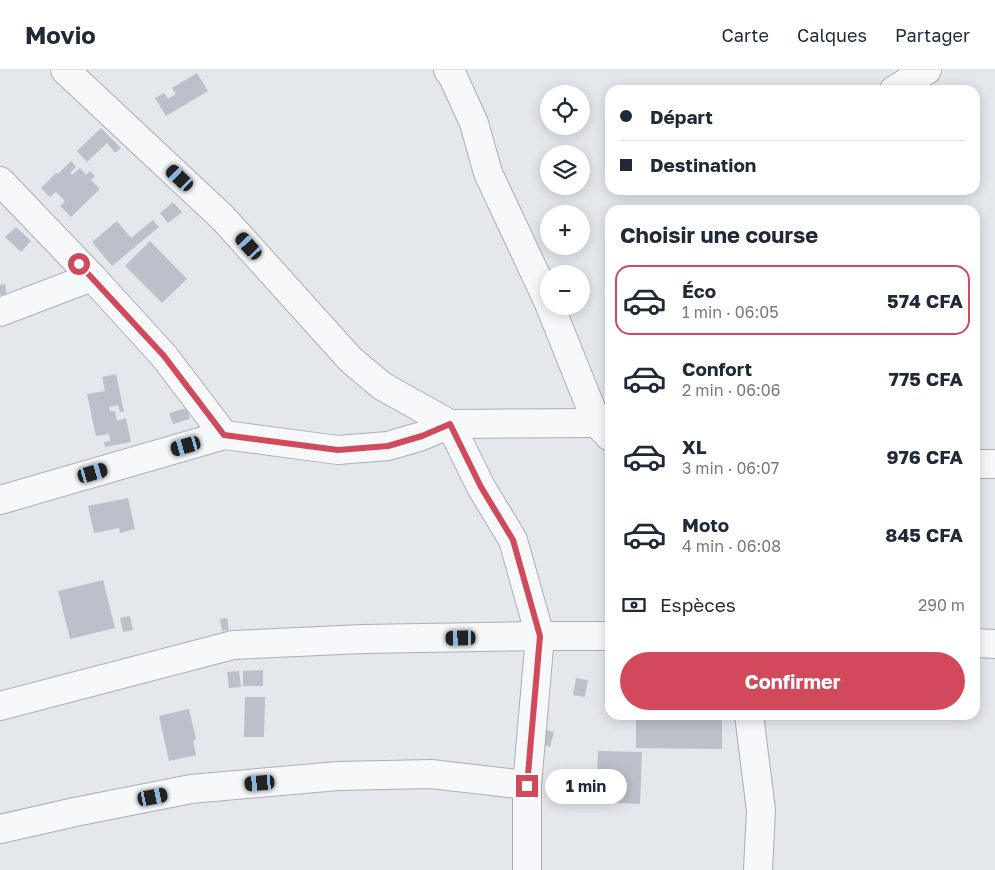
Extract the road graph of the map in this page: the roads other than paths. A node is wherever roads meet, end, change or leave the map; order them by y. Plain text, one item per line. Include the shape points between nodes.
1 (66, 70) edge
2 (928, 70) edge
3 (456, 72) edge
4 (902, 85) edge
5 (0, 181) edge
6 (92, 278) junction
7 (540, 286) edge
8 (0, 312) edge
9 (553, 315) edge
10 (450, 424) junction
11 (604, 430) edge
12 (224, 435) junction
13 (980, 464) edge
14 (995, 464) edge
15 (0, 500) edge
16 (540, 636) junction
17 (605, 636) edge
18 (980, 643) edge
19 (995, 644) edge
20 (0, 706) edge
21 (750, 720) edge
22 (527, 786) junction
23 (0, 829) edge
24 (527, 870) edge
25 (758, 870) edge

1 - 10 street via 223,218 351,360 382,386
2 - 4 street
3 - 7 street via 488,173
5 - 6 street
6 - 8 street
6 - 12 street via 164,356
9 - 11 street
10 - 11 street
10 - 12 street via 388,446 338,450
10 - 16 street via 481,487 513,540
12 - 15 street
13 - 14 street
16 - 17 street
16 - 20 street via 233,645
16 - 22 street
18 - 19 street
21 - 25 street via 761,810
22 - 23 street via 431,774 328,777 191,789
22 - 24 street

